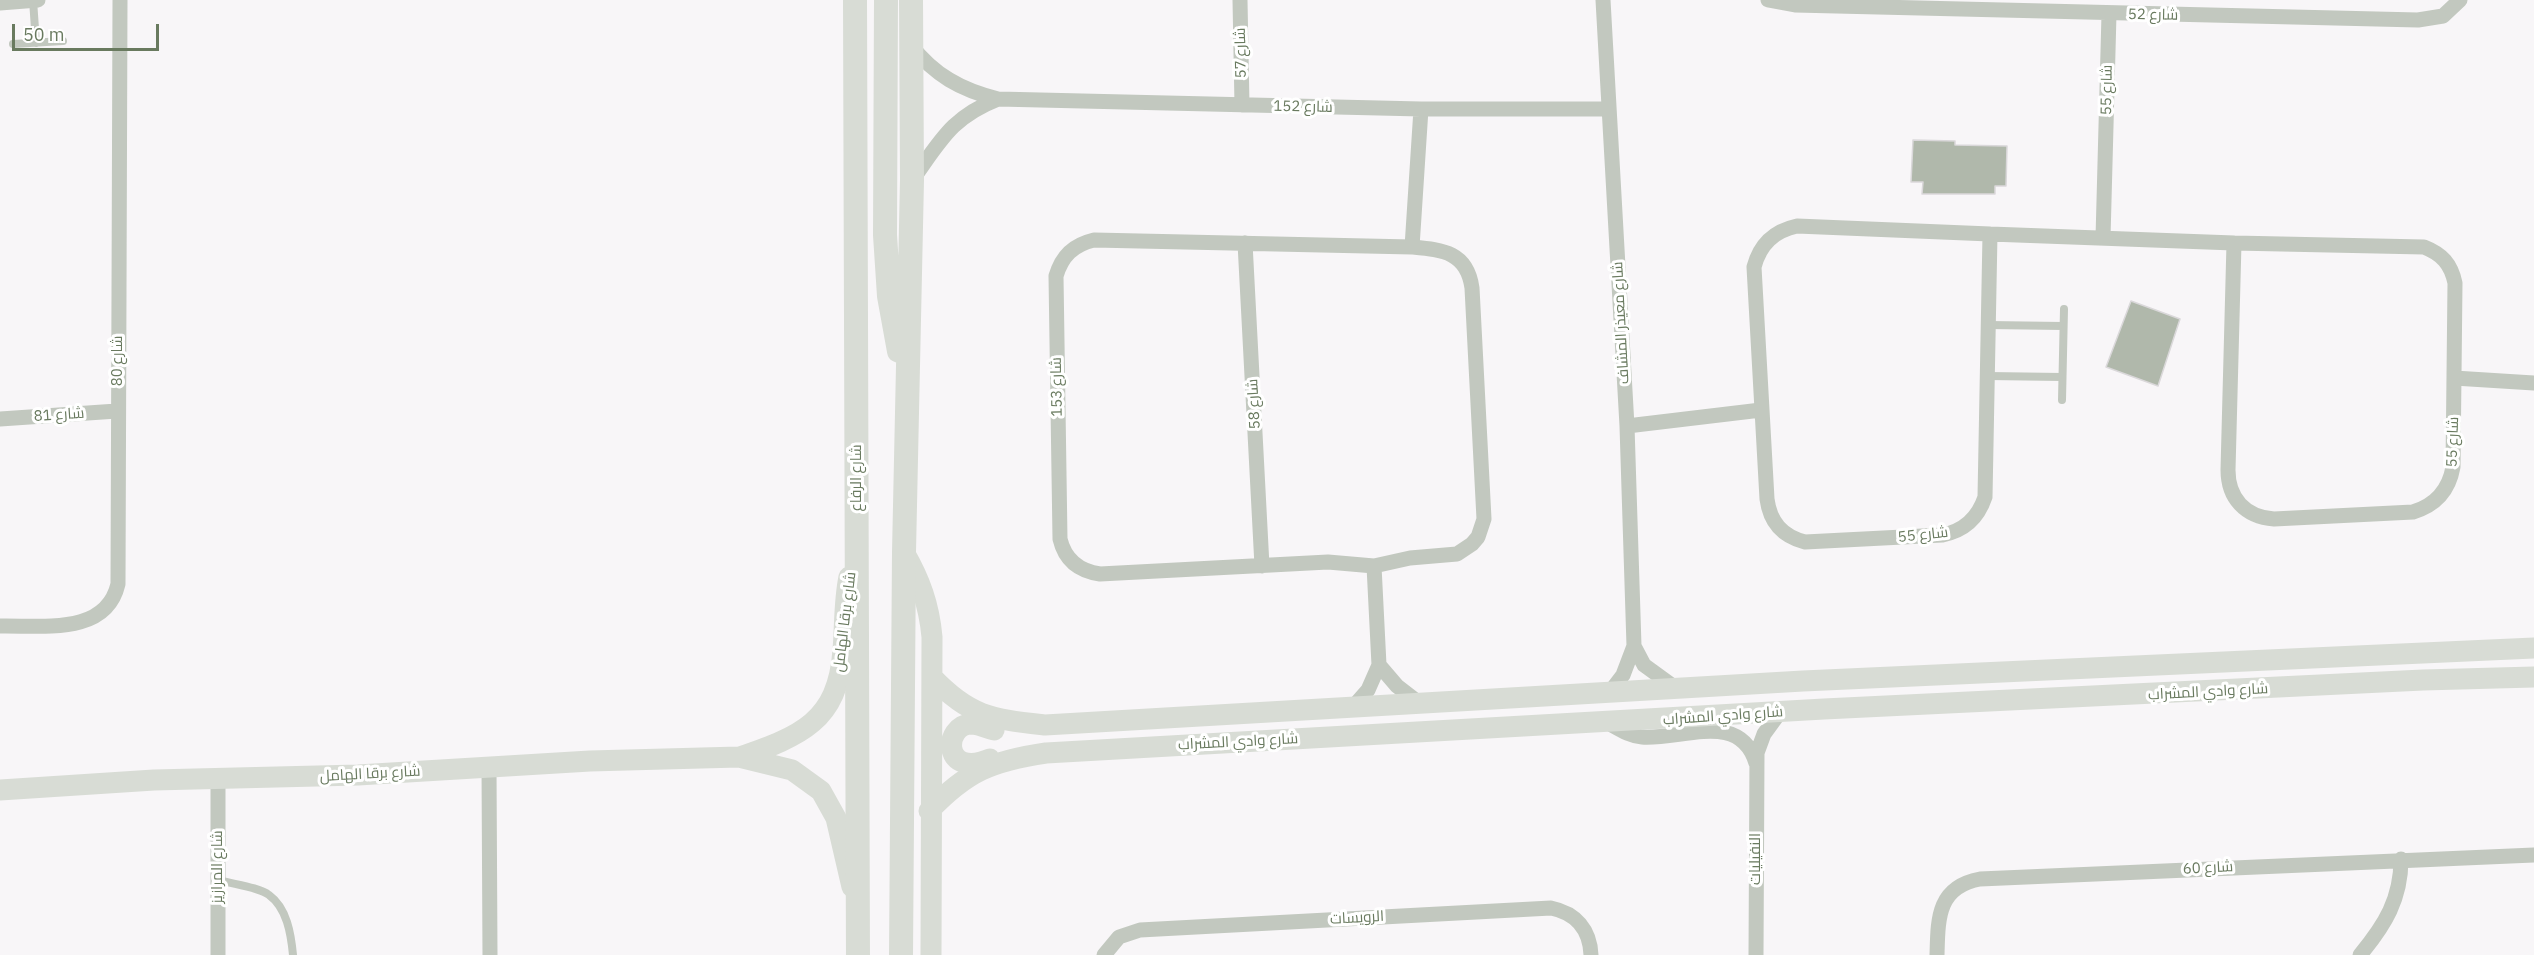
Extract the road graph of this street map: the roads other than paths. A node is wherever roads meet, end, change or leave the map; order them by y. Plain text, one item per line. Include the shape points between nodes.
1 (33, 0) edge
2 (38, 0) edge
3 (120, 0) edge
4 (855, 0) edge
5 (886, 0) edge
6 (911, 0) edge
7 (1240, 0) edge
8 (1603, 0) edge
9 (1768, 0) edge
10 (2213, 0) edge
11 (2460, 0) edge
12 (0, 3) edge
13 (1988, 6) edge
14 (2109, 14) junction
15 (2212, 16) junction
16 (63, 41) dead end
17 (36, 43) junction
18 (13, 44) dead end
19 (910, 44) junction
20 (998, 99) junction
21 (1242, 105) junction
22 (1608, 109) junction
23 (1421, 110) junction
24 (912, 180) junction
25 (1990, 234) junction
26 (2103, 238) junction
27 (1245, 243) junction
28 (2234, 243) junction
29 (1412, 247) junction
30 (2064, 309) dead end
31 (1988, 325) junction
32 (2063, 326) junction
33 (1988, 376) junction
34 (2062, 377) junction
35 (2454, 378) junction
36 (2534, 383) edge
37 (909, 386) junction
38 (2062, 400) dead end
39 (1761, 410) junction
40 (117, 411) junction
41 (0, 419) edge
42 (1627, 426) junction
43 (857, 539) junction
44 (903, 552) junction
45 (1263, 566) junction
46 (1374, 566) junction
47 (0, 626) edge
48 (1634, 646) junction
49 (2534, 648) edge
50 (1379, 666) junction
51 (932, 677) junction
52 (2534, 677) edge
53 (1677, 689) junction
54 (1610, 692) junction
55 (1419, 703) junction
56 (1354, 706) junction
57 (1780, 712) junction
58 (1608, 723) junction
59 (1045, 725) junction
60 (1046, 753) junction
61 (739, 757) junction
62 (1756, 763) junction
63 (489, 766) junction
64 (218, 779) junction
65 (0, 790) edge
66 (929, 812) junction
67 (2534, 855) edge
68 (2401, 859) junction
69 (219, 880) junction
70 (858, 915) junction
71 (218, 955) edge
72 (293, 955) edge
73 (490, 955) edge
74 (858, 955) edge
75 (901, 955) edge
76 (931, 955) edge
77 (1104, 955) edge
78 (1591, 955) edge
79 (1756, 955) edge
80 (1937, 955) edge
81 (2360, 955) edge

1 - 2 street
1 - 12 street
1 - 17 lane
3 - 40 street, شارع 80
4 - 43 main road, شارع الرفاع
5 - 37 main road via 886,266 894,326
6 - 19 main road
7 - 21 street, شارع 57
8 - 22 street, شارع معيذر المشاف
9 - 13 street, شارع 52 via 1796,6
10 - 15 street
11 - 15 street, شارع 52 via 2443,16 2427,20
13 - 14 street, شارع 52
14 - 15 street, شارع 52
14 - 26 street, شارع 55
16 - 17 lane
17 - 18 lane
19 - 20 street, شارع 152 via 944,78
19 - 24 main road
20 - 21 street, شارع 152
20 - 24 street, شارع 152 via 958,120
21 - 23 street, شارع 152
22 - 23 street, شارع 152
22 - 42 street, شارع معيذر المشاف
23 - 29 street
24 - 37 main road
25 - 26 street, شارع 55
25 - 31 street, شارع 55
25 - 39 street, شارع 55 via 1797,226 1768,239 1756,256 1753,277
26 - 28 street, شارع 55
27 - 29 street, شارع 153
27 - 45 street, شارع 58
27 - 45 street, شارع 153 via 1094,240 1073,248 1059,265 1056,287 1060,539 1074,564 1081,570 1100,574
28 - 35 street, شارع 55 via 2414,246 2433,250 2449,264 2456,283
28 - 35 street, شارع 55 via 2228,479 2234,498 2247,511 2274,519 2413,512 2430,506 2444,493 2452,476
29 - 46 street, شارع 153 via 1451,254 1471,280 1484,519 1478,537 1456,554
30 - 32 lane
31 - 32 lane
31 - 33 street, شارع 55
32 - 34 lane
33 - 34 lane
33 - 39 street, شارع 55 via 1985,497 1970,523 1942,535 1805,542 1785,535 1768,509
34 - 38 lane
35 - 36 street
37 - 44 main road
39 - 42 street
40 - 41 street, شارع 81
40 - 47 street, شارع 80 via 119,573 112,602 100,615 74,624
42 - 48 street, شارع معيذر المشاف
43 - 61 street, شارع برقا الهامل via 846,592 841,670 832,696 819,719 802,732
43 - 70 main road, شارع الرفاع
44 - 51 street via 926,598
44 - 75 main road
45 - 46 street, شارع 153 via 1328,562
46 - 50 street
48 - 53 street via 1644,665
48 - 54 street, شارع معيذر المشاف via 1623,675
49 - 53 street, شارع وادي المشراب
50 - 55 street
50 - 56 street via 1368,690
51 - 59 street, شارع وادي المشراب via 974,711 998,720
51 - 66 street
52 - 57 street, شارع وادي المشراب
53 - 54 street, شارع وادي المشراب
54 - 55 street, شارع وادي المشراب
55 - 56 street, شارع وادي المشراب
56 - 59 street, شارع وادي المشراب
57 - 58 street, شارع وادي المشراب
57 - 62 street, النفيليات via 1760,743
58 - 60 street, شارع وادي المشراب
58 - 62 street via 1643,737 1731,733 1746,742
59 - 60 street via 1011,732 971,724 958,730 951,742 955,756 973,765 1010,754
60 - 66 street, شارع وادي المشراب via 997,764 969,776
61 - 63 street, شارع برقا الهامل
61 - 70 street, شارع برقا الهامل via 792,770 821,791 836,818
62 - 79 street, النفيليات
63 - 64 street, شارع برقا الهامل
63 - 73 street
64 - 65 street, شارع برقا الهامل
64 - 69 street, شارع المرازيز
66 - 76 street
67 - 68 street, شارع 60
68 - 80 street, شارع 60 via 1971,881 1955,890 1943,904
68 - 81 street via 2400,884 2392,909
69 - 71 street, شارع المرازيز
69 - 72 lane via 268,893 287,921
70 - 74 main road, شارع الرفاع
77 - 78 street, الرويسات via 1119,937 1140,930 1551,908 1570,914 1584,927

